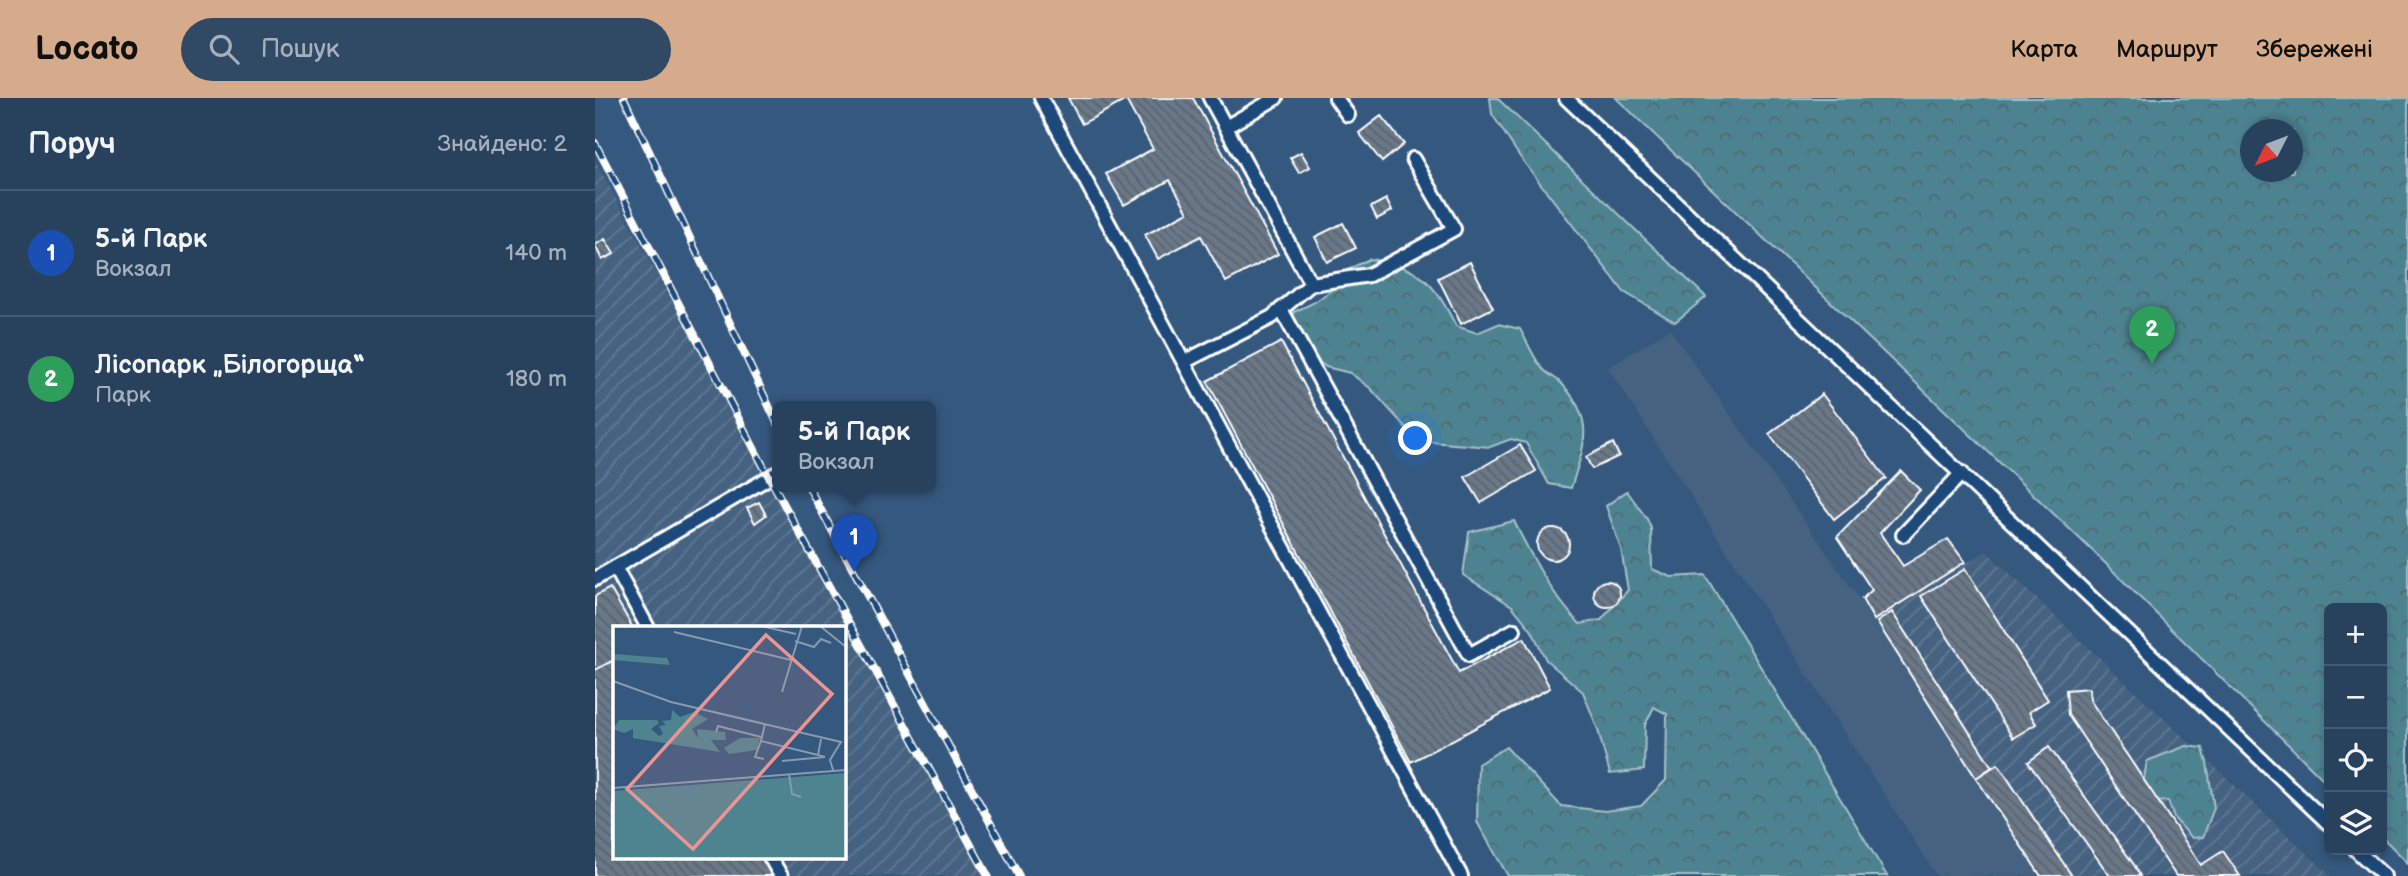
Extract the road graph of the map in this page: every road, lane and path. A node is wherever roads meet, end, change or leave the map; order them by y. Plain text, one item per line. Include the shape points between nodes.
1 (1041, 98) edge
2 (1210, 98) edge
3 (1276, 98) edge
4 (1336, 98) edge
5 (1566, 98) edge
6 (1348, 115) dead end
7 (1226, 127) junction
8 (1413, 159) dead end
9 (1311, 284) junction
10 (1281, 309) junction
11 (1184, 362) junction
12 (1962, 473) junction
13 (772, 476) edge
14 (1903, 535) dead end
15 (615, 567) junction
16 (595, 579) edge
17 (647, 626) edge
18 (1514, 630) dead end
19 (2324, 819) edge
20 (2361, 855) edge
21 (772, 858) edge
22 (781, 876) edge
23 (1461, 876) edge
24 (2384, 876) edge

1 - 11 lane
2 - 7 lane
3 - 7 lane
4 - 6 lane
5 - 12 lane
7 - 9 lane
8 - 9 lane via 1454,229 1369,275
9 - 10 lane
10 - 11 lane
10 - 18 lane via 1469,655
11 - 23 lane
12 - 14 lane
12 - 19 lane
13 - 15 lane
15 - 16 lane
15 - 17 lane
20 - 24 lane
21 - 22 lane

